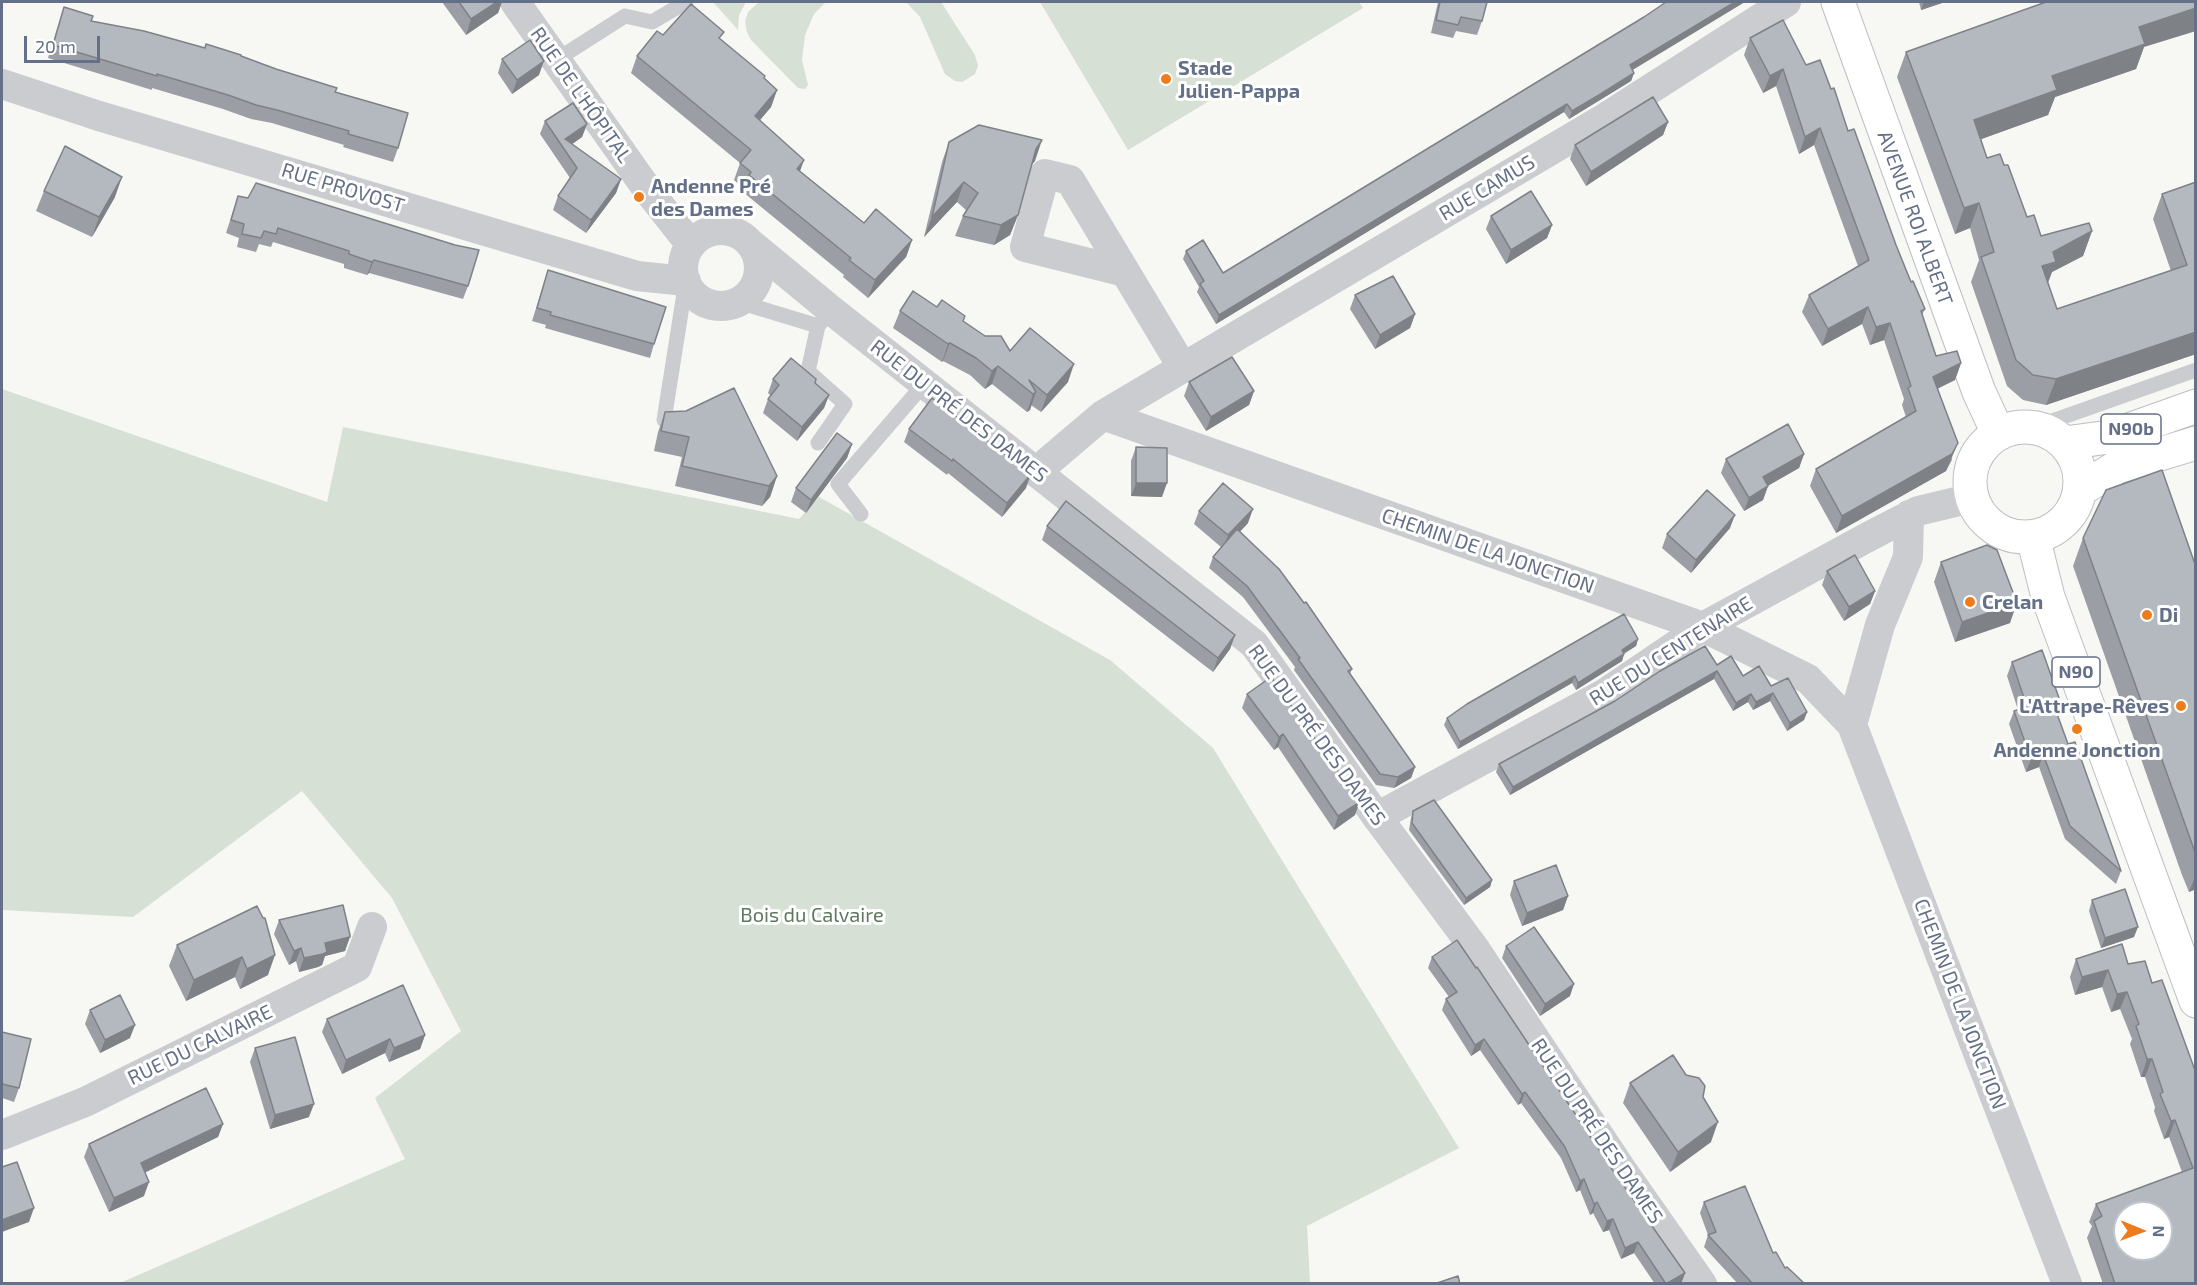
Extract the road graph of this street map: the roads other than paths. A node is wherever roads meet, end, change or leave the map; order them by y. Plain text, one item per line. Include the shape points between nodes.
1 (515, 2) edge
2 (622, 2) edge
3 (686, 2) edge
4 (1786, 2) edge
5 (1838, 2) edge
6 (632, 16) junction
7 (556, 60) junction
8 (2, 84) edge
9 (751, 244) junction
10 (691, 245) junction
11 (1125, 272) dead end
12 (686, 281) junction
13 (745, 298) junction
14 (821, 311) junction
15 (1183, 368) junction
16 (2196, 370) edge
17 (924, 384) junction
18 (2196, 406) edge
19 (1103, 415) junction
20 (664, 420) edge
21 (2034, 427) junction
22 (1998, 433) junction
23 (818, 443) dead end
24 (2065, 443) junction
25 (2196, 443) edge
26 (1036, 471) junction
27 (2080, 490) junction
28 (1971, 498) junction
29 (861, 514) dead end
30 (1909, 515) junction
31 (2033, 537) junction
32 (1703, 627) junction
33 (1852, 725) junction
34 (1377, 818) junction
35 (372, 927) dead end
36 (2196, 1001) edge
37 (2, 1136) edge
38 (1702, 1284) edge
39 (2067, 1284) edge

1 - 7 street, RUE DE L'HÔPITAL
2 - 6 lane
3 - 6 lane via 652,22
4 - 15 street, RUE CAMUS via 1605,118
5 - 22 main road, AVENUE ROI ALBERT via 1978,392
6 - 7 lane via 625,16
7 - 10 street, RUE DE L'HÔPITAL
8 - 12 street, RUE PROVOST via 637,276
9 - 10 street via 740,235 714,231
9 - 13 street via 760,269 757,282
9 - 14 street, RUE DU PRÉ DES DAMES
10 - 12 street via 683,268
11 - 15 street
12 - 13 street via 700,300 713,305 726,306
12 - 20 lane
13 - 14 street, RUE DU PRÉ DES DAMES via 780,288
14 - 17 street, RUE DU PRÉ DES DAMES
14 - 23 lane via 808,371 845,404
15 - 19 street, RUE CAMUS
16 - 21 lane
17 - 26 street, RUE DU PRÉ DES DAMES
17 - 29 lane via 838,484
18 - 24 main road, N90b via 2109,437
19 - 26 street, RUE CAMUS
19 - 32 street, CHEMIN DE LA JONCTION
21 - 22 main road
21 - 24 main road
22 - 28 main road via 1983,445 1973,461
24 - 27 main road via 2078,465
25 - 27 main road, N90b via 2117,467
26 - 34 street, RUE DU PRÉ DES DAMES via 1254,644
27 - 31 main road via 2075,507 2064,522
28 - 30 street, RUE DU CENTENAIRE
28 - 31 main road via 1981,516 1995,529 2013,537
30 - 32 street, RUE DU CENTENAIRE
30 - 33 street via 1908,557 1880,626
31 - 36 main road, N90 via 2048,597
32 - 33 street, CHEMIN DE LA JONCTION via 1808,679
32 - 34 street, RUE DU CENTENAIRE via 1604,694
33 - 39 street, CHEMIN DE LA JONCTION
34 - 38 street, RUE DU PRÉ DES DAMES via 1475,949
35 - 37 street, RUE DU CALVAIRE via 357,967 85,1102

